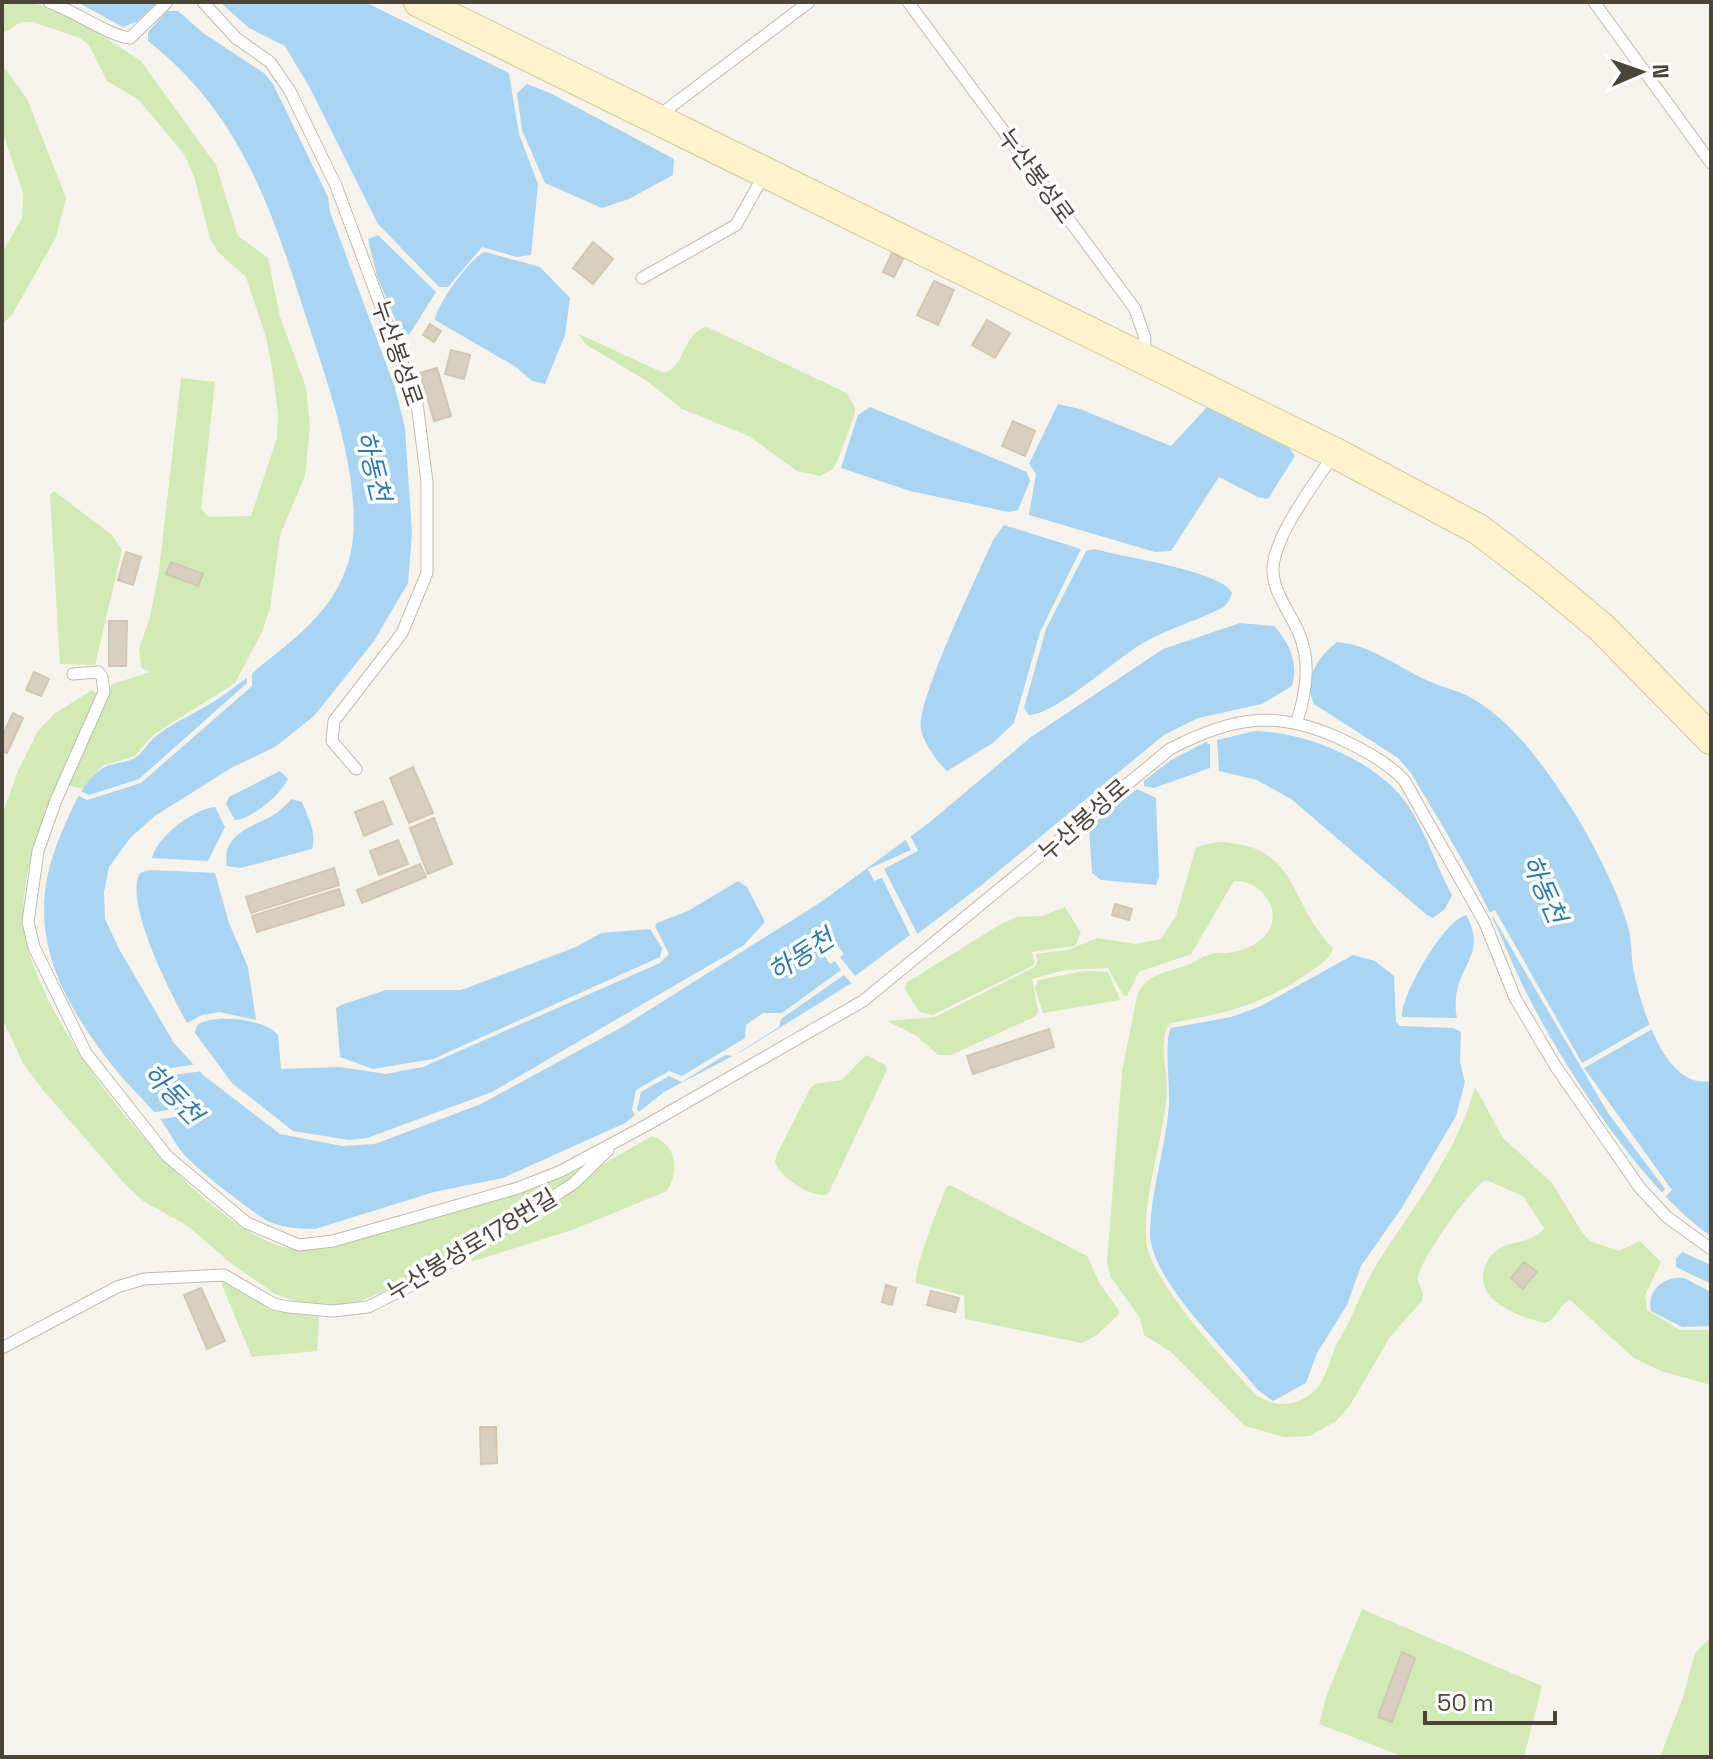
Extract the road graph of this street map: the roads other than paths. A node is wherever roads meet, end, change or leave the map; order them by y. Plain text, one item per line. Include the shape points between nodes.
1 (49, 2) edge
2 (167, 2) edge
3 (203, 2) edge
4 (419, 2) edge
5 (809, 2) edge
6 (908, 2) edge
7 (1594, 2) edge
8 (657, 117) junction
9 (1711, 163) edge
10 (766, 171) junction
11 (642, 278) dead end
12 (1144, 358) junction
13 (1335, 453) junction
14 (73, 674) dead end
15 (1297, 721) junction
16 (1711, 739) edge
17 (356, 769) dead end
18 (615, 1142) junction
19 (1711, 1249) edge
20 (2, 1348) edge

1 - 2 lane via 117,37 130,38
3 - 17 lane, 누산봉성로 via 236,38 270,62 290,91 336,186 417,403 427,482 427,573 402,633 334,721 332,741
4 - 8 street
5 - 8 lane
6 - 12 lane, 누산봉성로 via 1135,309 1145,338
7 - 9 lane
8 - 10 street
10 - 11 lane via 736,225
10 - 12 street
12 - 13 street
13 - 15 lane via 1286,532 1273,564 1283,605 1306,655
13 - 16 street via 1478,529 1601,627
14 - 18 lane, 누산봉성로 via 98,672 104,692 38,851 30,935 86,1053 179,1168 262,1232 316,1245 518,1188
15 - 18 lane, 누산봉성로 via 1245,720 1170,749 863,1001
15 - 19 lane via 1357,747 1404,780 1485,923 1515,998 1556,1067 1640,1188 1667,1217
18 - 20 lane, 누산봉성로178번길 via 555,1196 420,1281 368,1307 333,1311 274,1304 224,1275 144,1279 117,1287

